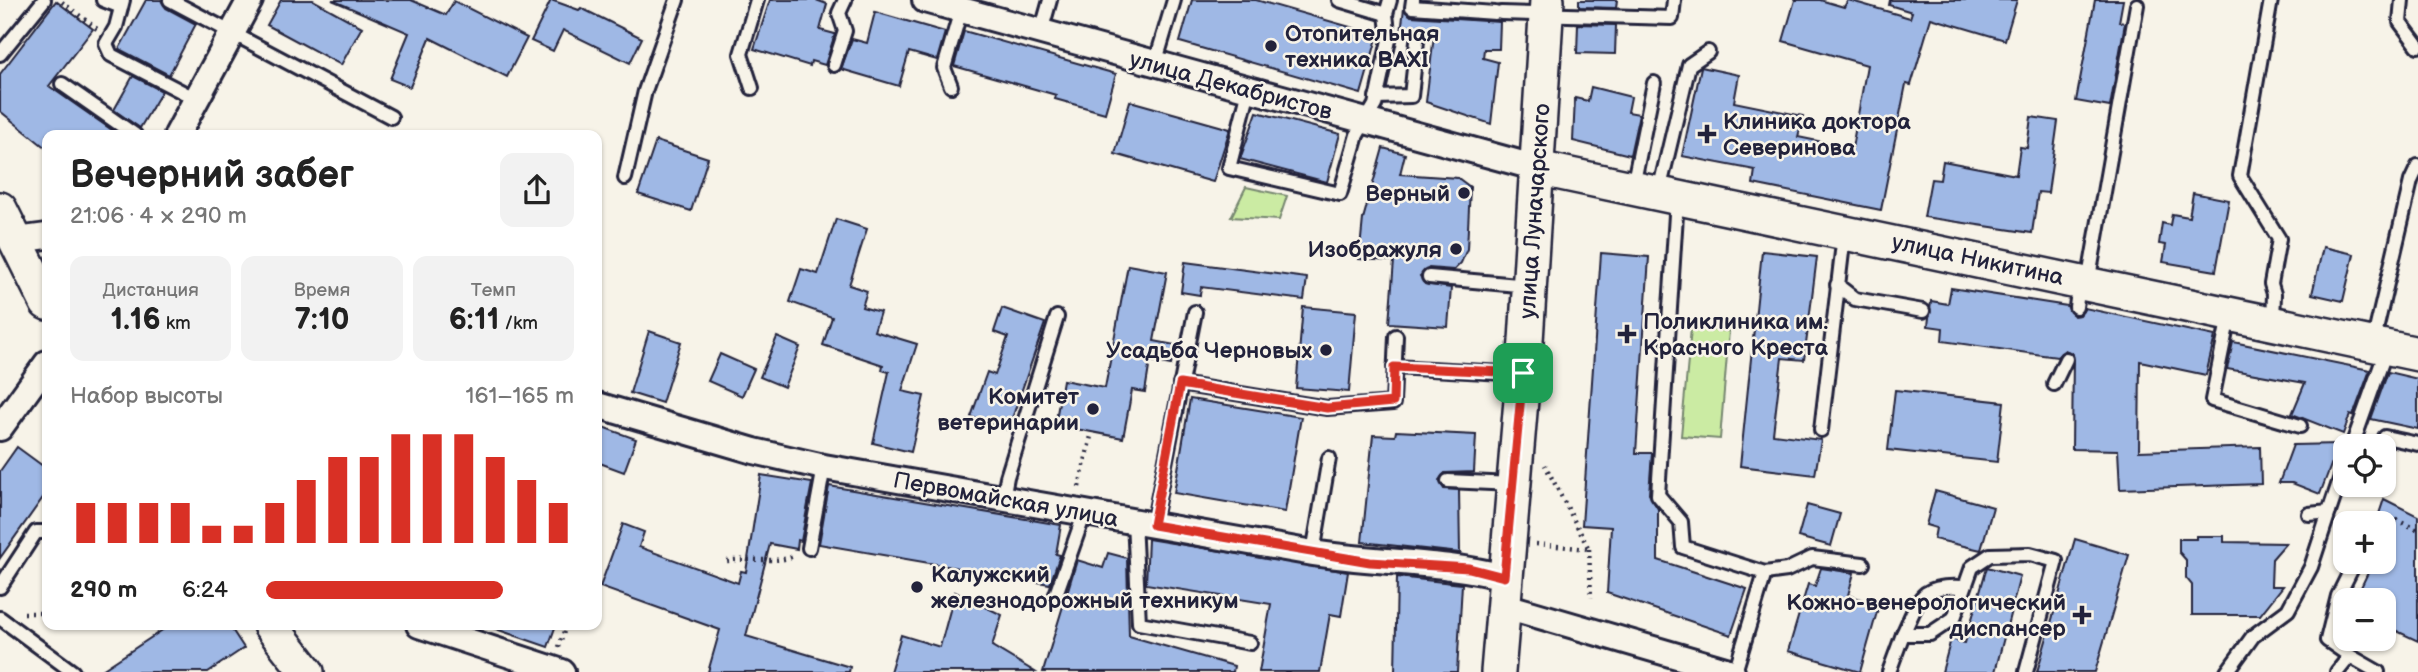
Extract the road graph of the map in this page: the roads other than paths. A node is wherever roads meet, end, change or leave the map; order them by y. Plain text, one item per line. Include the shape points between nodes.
1 (44, 0) edge
2 (103, 0) edge
3 (170, 0) edge
4 (250, 0) edge
5 (677, 0) edge
6 (757, 0) edge
7 (845, 0) edge
8 (929, 0) edge
9 (1050, 0) edge
10 (1174, 0) edge
11 (1339, 0) edge
12 (1390, 0) edge
13 (1413, 0) edge
14 (1674, 0) edge
15 (2272, 0) edge
16 (2402, 0) edge
17 (122, 4) edge
18 (2137, 5) dead end
19 (1547, 8) edge
20 (961, 10) junction
21 (1386, 14) junction
22 (1041, 32) junction
23 (232, 34) junction
24 (1417, 41) dead end
25 (2418, 47) edge
26 (1708, 52) dead end
27 (0, 54) edge
28 (1155, 64) junction
29 (834, 65) dead end
30 (1654, 83) dead end
31 (62, 84) dead end
32 (951, 86) dead end
33 (752, 88) dead end
34 (1249, 90) junction
35 (1376, 97) junction
36 (196, 99) junction
37 (391, 117) dead end
38 (1364, 122) junction
39 (128, 130) edge
40 (180, 130) edge
41 (2418, 166) edge
42 (1536, 168) junction
43 (625, 178) dead end
44 (1656, 195) junction
45 (0, 209) edge
46 (1844, 232) junction
47 (32, 238) edge
48 (1429, 277) dead end
49 (42, 281) edge
50 (1837, 285) junction
51 (1530, 286) junction
52 (2081, 290) junction
53 (1923, 311) dead end
54 (1195, 312) dead end
55 (2230, 313) junction
56 (1058, 317) dead end
57 (2273, 321) junction
58 (1396, 337) dead end
59 (2393, 348) edge
60 (2066, 359) dead end
61 (1394, 367) junction
62 (42, 370) edge
63 (1523, 373) junction
64 (1180, 384) junction
65 (2054, 384) dead end
66 (602, 406) edge
67 (2301, 426) dead end
68 (0, 428) edge
69 (1821, 430) dead end
70 (2353, 434) edge
71 (2396, 439) edge
72 (2418, 444) edge
73 (1329, 458) dead end
74 (824, 467) junction
75 (1448, 481) dead end
76 (1512, 484) junction
77 (2334, 497) edge
78 (1003, 498) junction
79 (1081, 502) junction
80 (2329, 512) junction
81 (2309, 514) dead end
82 (1144, 523) junction
83 (42, 532) edge
84 (809, 548) road end
85 (1313, 553) junction
86 (1863, 564) dead end
87 (1765, 573) junction
88 (2349, 574) edge
89 (0, 587) edge
90 (1963, 587) junction
91 (1503, 591) junction
92 (1054, 600) dead end
93 (0, 618) edge
94 (274, 630) edge
95 (448, 630) edge
96 (1903, 634) junction
97 (1250, 643) dead end
98 (2350, 656) junction
99 (559, 663) edge
100 (73, 672) edge
101 (307, 672) edge
102 (1498, 672) edge
103 (1734, 672) edge
104 (1889, 672) edge
105 (2026, 672) edge
106 (2227, 672) edge
107 (2337, 672) edge
108 (2378, 672) edge

1 - 27 lane
2 - 17 lane
3 - 23 lane
4 - 23 street
5 - 43 lane via 645,91
6 - 33 lane via 741,54
7 - 29 lane via 839,13 845,31
8 - 20 street, улица Декабристов
9 - 22 lane
10 - 28 lane
11 - 21 lane
12 - 21 lane
13 - 19 lane via 1412,7 1498,13
14 - 19 lane via 1672,18
15 - 57 lane via 2240,176 2279,239 2271,284
16 - 25 lane via 2400,22
17 - 36 lane via 106,44 111,55
18 - 52 lane
19 - 42 main road, улица Луначарского
20 - 22 street, улица Декабристов
20 - 32 lane via 944,68
21 - 35 lane via 1389,40
22 - 28 street, улица Декабристов
23 - 36 street
23 - 37 lane
24 - 35 lane via 1411,96
26 - 44 lane via 1689,65
28 - 34 street, улица Декабристов
30 - 44 lane
31 - 39 lane
34 - 38 street, улица Декабристов
34 - 38 lane via 1229,168 1340,194
35 - 38 lane
36 - 40 street
38 - 42 street, улица Декабристов
41 - 59 lane via 2412,181
42 - 44 main road, улица Никитина
42 - 51 main road, улица Луначарского
44 - 46 main road, улица Никитина
44 - 87 lane via 1658,495 1681,522 1682,547
45 - 47 main road
46 - 50 lane
46 - 52 main road, улица Никитина
47 - 49 main road
48 - 51 lane
50 - 53 lane via 1855,299
50 - 69 lane
51 - 63 main road, улица Луначарского
52 - 55 main road, улица Никитина
54 - 64 lane
55 - 57 main road, улица Никитина
55 - 67 lane via 2211,400
56 - 78 lane
57 - 59 main road, улица Никитина
58 - 61 lane
59 - 70 lane
60 - 65 lane
61 - 63 lane
61 - 64 lane via 1393,402 1327,408
62 - 68 street
63 - 76 main road, улица Луначарского
64 - 82 lane
66 - 74 street, Первомайская улица
71 - 72 lane
73 - 85 lane
74 - 78 street, Первомайская улица
74 - 84 lane
75 - 76 lane
76 - 91 main road, улица Луначарского
77 - 80 lane
78 - 79 street, Первомайская улица
79 - 82 street, Первомайская улица
79 - 92 lane
80 - 81 lane
80 - 106 lane via 2312,567 2288,610 2253,636
82 - 85 street, Первомайская улица
82 - 97 lane via 1139,623
83 - 89 lane via 36,532
85 - 91 street, Первомайская улица via 1370,562 1469,568
86 - 87 lane via 1812,558 1787,570
87 - 103 lane
88 - 98 lane via 2327,640
90 - 96 lane via 1939,585 1928,590
90 - 96 lane via 1954,618 1930,634
90 - 105 lane via 1972,567 1990,555 2030,554 2056,561
91 - 102 main road, улица Луначарского
91 - 103 street, Первомайская улица
93 - 100 lane
94 - 101 main road
95 - 99 street
96 - 104 lane
98 - 107 lane
98 - 108 lane

